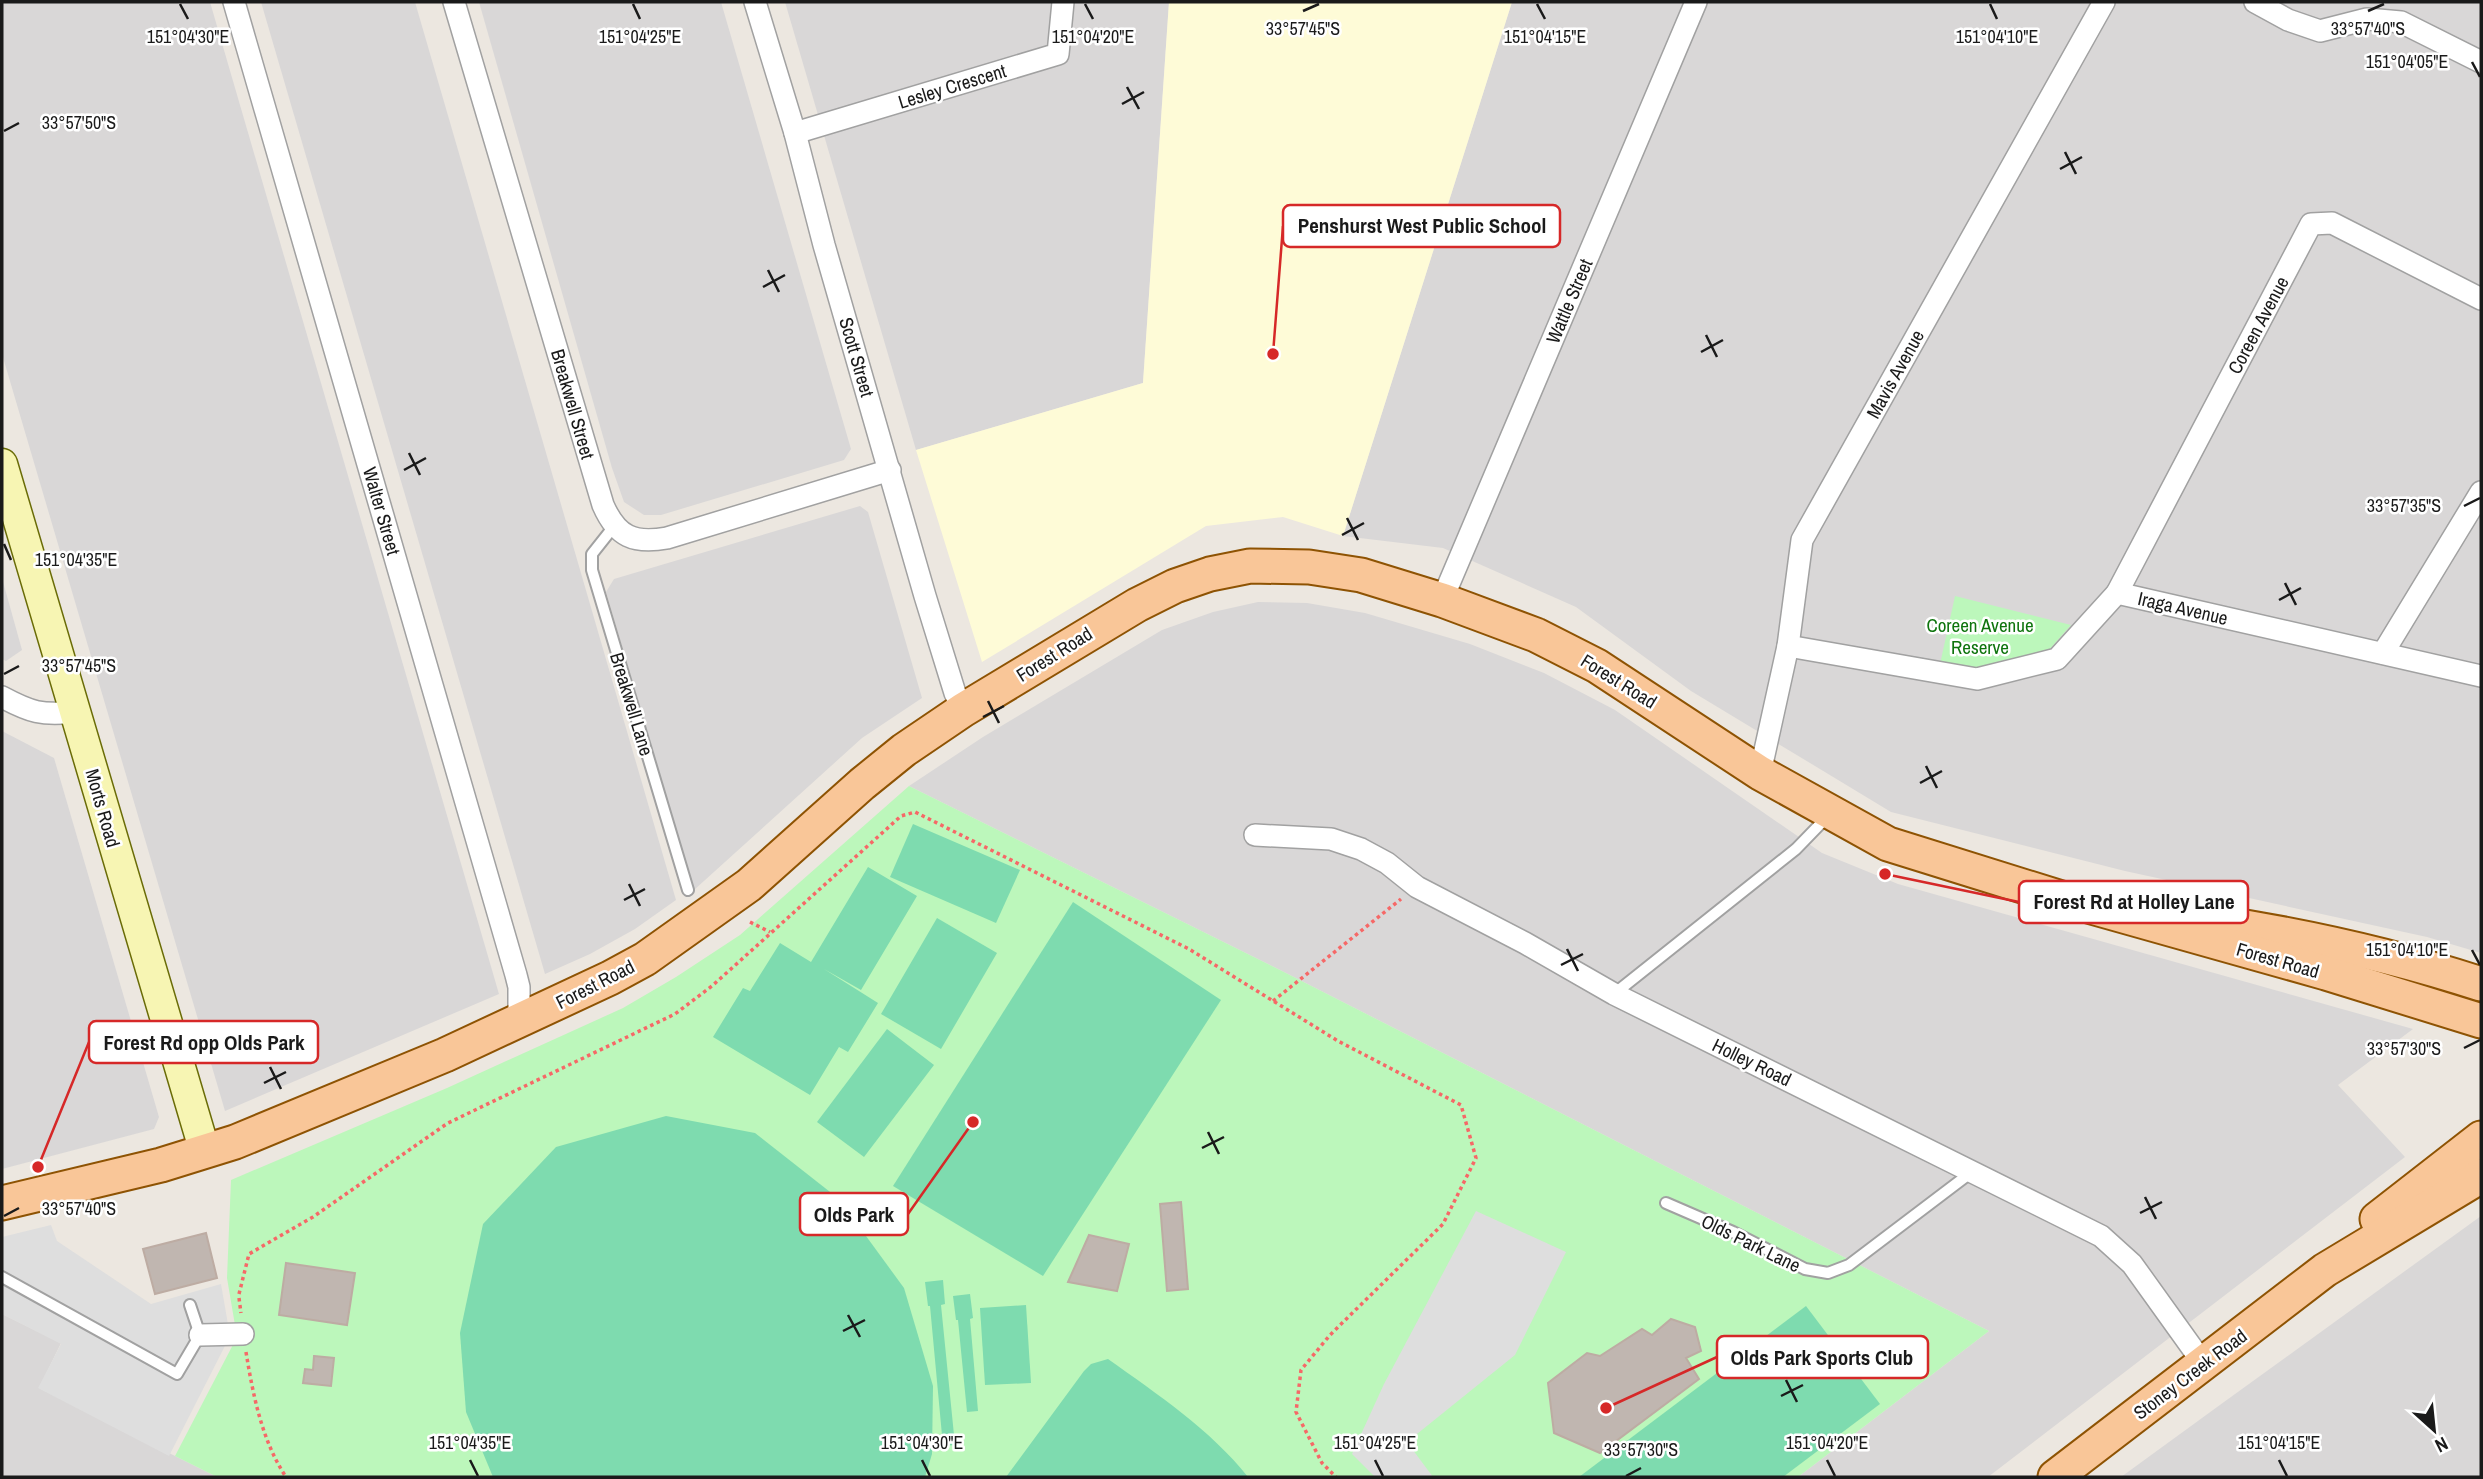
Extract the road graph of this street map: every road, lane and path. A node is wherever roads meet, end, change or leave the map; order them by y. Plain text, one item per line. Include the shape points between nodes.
1 (234, 2) edge
2 (454, 2) edge
3 (755, 2) edge
4 (1063, 2) edge
5 (1696, 2) edge
6 (2104, 2) edge
7 (2255, 2) edge
8 (2481, 62) edge
9 (795, 133) junction
10 (2481, 299) edge
11 (2, 464) edge
12 (890, 470) junction
13 (2481, 492) edge
14 (615, 525) junction
15 (2117, 593) junction
16 (1441, 600) junction
17 (1788, 646) junction
18 (2383, 653) junction
19 (2481, 676) edge
20 (2, 697) edge
21 (964, 710) junction
22 (75, 712) junction
23 (1760, 773) junction
24 (1830, 814) junction
25 (1255, 835) dead end
26 (1417, 887) junction
27 (688, 890) dead end
28 (2074, 902) junction
29 (750, 922) dead end
30 (771, 933) junction
31 (2481, 984) edge
32 (1614, 995) junction
33 (1273, 1001) junction
34 (2444, 1009) junction
35 (2481, 1021) edge
36 (519, 1022) junction
37 (2481, 1034) edge
38 (2481, 1138) edge
39 (205, 1152) junction
40 (2481, 1168) edge
41 (1973, 1171) junction
42 (2481, 1176) edge
43 (2449, 1196) junction
44 (2, 1203) edge
45 (1666, 1203) dead end
46 (2325, 1270) junction
47 (2, 1277) edge
48 (190, 1305) dead end
49 (243, 1334) junction
50 (200, 1335) junction
51 (2203, 1363) junction
52 (286, 1477) edge
53 (1336, 1477) edge
54 (2055, 1477) edge

1 - 36 street, Walter Street via 516,975
2 - 14 street, Breakwell Street via 603,505
3 - 9 street, Scott Street
4 - 9 street, Lesley Crescent via 1058,54
5 - 16 street, Wattle Street
6 - 17 street, Mavis Avenue via 1802,540
7 - 8 street via 2320,31 2367,19 2401,22
9 - 12 street, Scott Street
10 - 15 street, Coreen Avenue via 2332,223 2311,224
11 - 22 street, Morts Road
12 - 14 street via 667,538 640,541
12 - 21 street, Scott Street via 925,596
13 - 18 street
14 - 27 lane, Breakwell Lane via 592,554 592,570
15 - 17 street, Iraga Avenue via 2057,659 1977,679
15 - 18 street, Iraga Avenue
16 - 21 main road, Forest Road via 1361,575 1309,567 1250,566 1210,574 1137,605
16 - 23 main road, Forest Road via 1570,651
17 - 23 street, Mavis Avenue
18 - 19 street, Iraga Avenue
20 - 22 street via 37,713
21 - 36 main road, Forest Road via 904,750 749,885 698,923 645,959
22 - 39 street, Morts Road
23 - 24 main road, Forest Road
24 - 28 main road, Forest Road via 1888,844
24 - 32 lane via 1796,849
25 - 26 street, Holley Road via 1331,839 1387,863
26 - 32 street, Holley Road
26 - 33 path
28 - 31 main road, Forest Road via 2345,946
28 - 34 main road, Forest Road
29 - 30 path
30 - 33 path via 901,816 915,812 1189,949
30 - 49 path via 676,1014 448,1123 313,1217 249,1254 239,1296
32 - 41 street, Holley Road
33 - 53 path via 1338,1041 1461,1105 1476,1158 1443,1224 1330,1335 1301,1370 1296,1412 1322,1463
34 - 35 main road, Forest Road
34 - 37 main road
36 - 39 main road, Forest Road
38 - 46 main road, Stoney Creek Road via 2382,1214
39 - 44 main road, Forest Road
40 - 43 main road, Stoney Creek Road
41 - 45 lane, Olds Park Lane via 1849,1265 1828,1273 1805,1269 1734,1231
41 - 51 street, Holley Road via 2101,1236 2132,1264
42 - 43 main road, Stoney Creek Road
43 - 46 main road, Stoney Creek Road
46 - 51 main road, Stoney Creek Road
47 - 50 lane via 177,1374
48 - 50 lane
49 - 50 street
49 - 52 path via 252,1394 274,1460
51 - 54 main road, Stoney Creek Road

